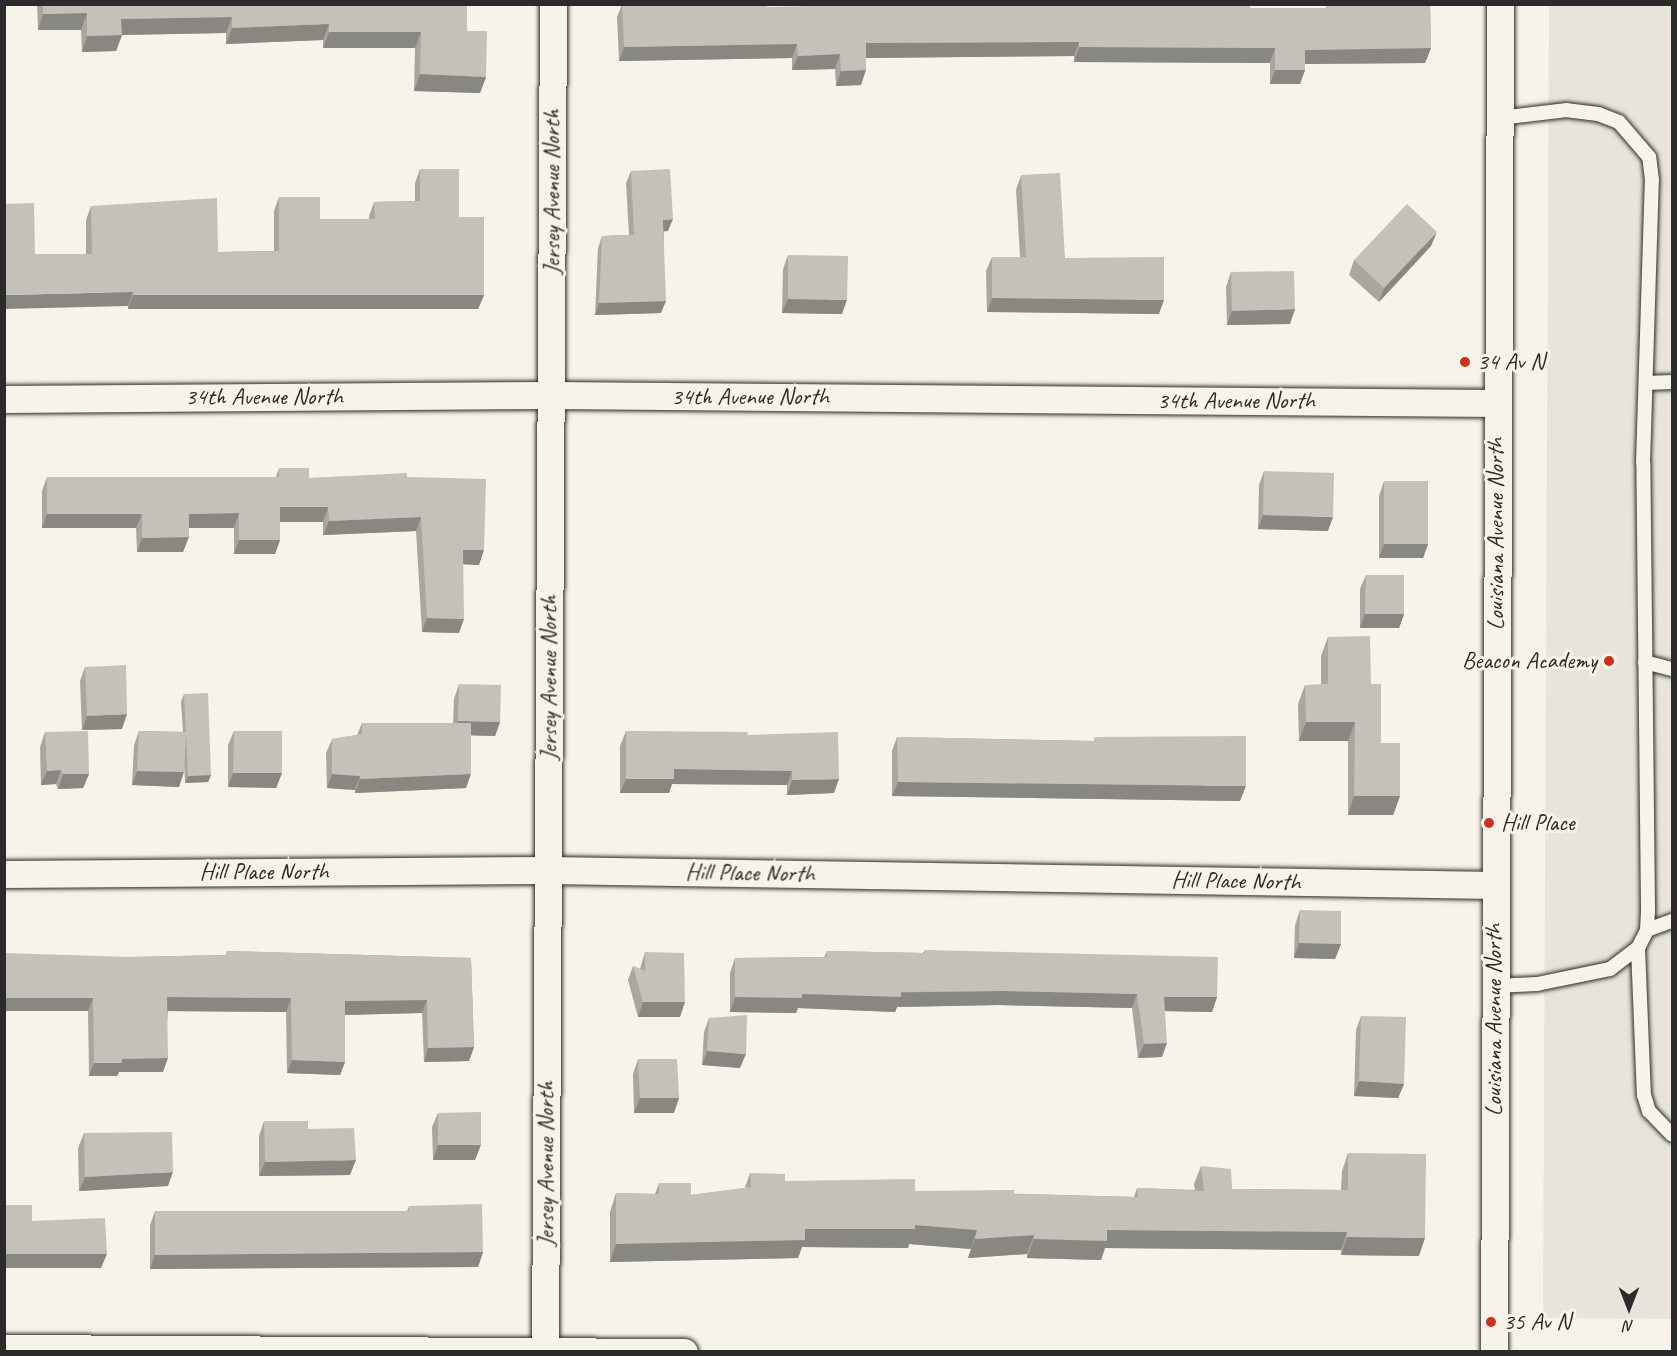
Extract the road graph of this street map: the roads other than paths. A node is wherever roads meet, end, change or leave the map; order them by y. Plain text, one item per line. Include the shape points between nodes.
1 (553, 4) edge
2 (1500, 4) edge
3 (1499, 117) junction
4 (1672, 382) edge
5 (1646, 383) junction
6 (551, 395) junction
7 (4, 399) edge
8 (1496, 403) junction
9 (1645, 662) junction
10 (1672, 669) edge
11 (548, 870) junction
12 (4, 874) edge
13 (1495, 885) junction
14 (1672, 921) edge
15 (1647, 930) junction
16 (1638, 948) junction
17 (1494, 986) junction
18 (1672, 1135) edge
19 (4, 1348) edge
20 (69, 1349) edge
21 (545, 1351) edge
22 (684, 1352) edge
23 (1494, 1352) edge

1 - 6 street, Jersey Avenue North
2 - 3 street, Louisiana Avenue North
3 - 5 lane via 1567,110 1598,114 1618,122 1649,157 1652,180
3 - 8 street, Louisiana Avenue North
4 - 5 lane
5 - 9 lane
6 - 7 street, 34th Avenue North
6 - 8 street, 34th Avenue North
6 - 11 street, Jersey Avenue North
8 - 13 street, Louisiana Avenue North
9 - 10 lane
9 - 15 lane
11 - 12 street, Hill Place North
11 - 13 street, Hill Place North
11 - 21 street, Jersey Avenue North
13 - 17 street, Louisiana Avenue North
14 - 15 lane
15 - 16 lane
16 - 17 lane via 1610,969 1579,978
16 - 18 lane via 1644,1095 1649,1111
17 - 23 street, Louisiana Avenue North
19 - 20 street
20 - 21 street
21 - 22 street

